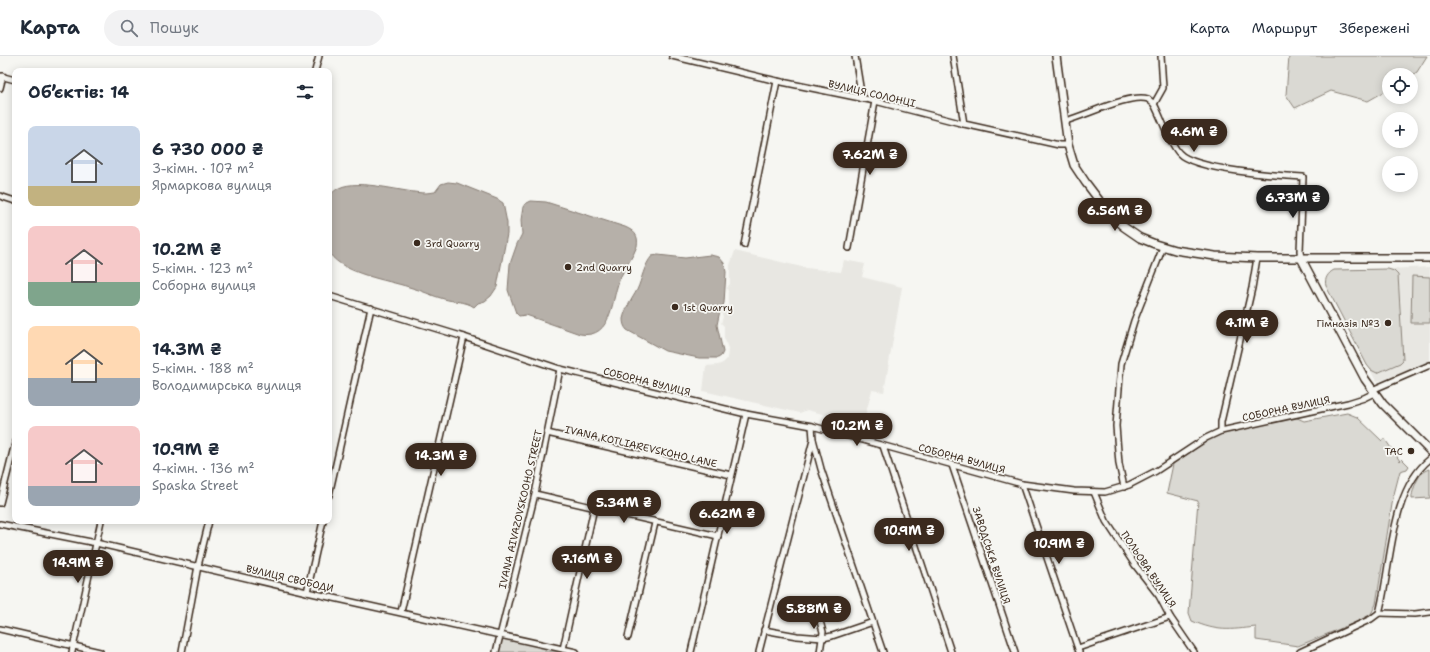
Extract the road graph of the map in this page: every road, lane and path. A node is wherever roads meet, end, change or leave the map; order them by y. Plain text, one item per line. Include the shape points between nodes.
1 (319, 56) edge
2 (672, 56) edge
3 (855, 56) edge
4 (953, 56) edge
5 (1056, 56) edge
6 (1161, 56) edge
7 (317, 68) edge
8 (1, 76) edge
9 (12, 79) edge
10 (777, 81) junction
11 (0, 88) edge
12 (862, 99) junction
13 (875, 102) junction
14 (1154, 104) junction
15 (1065, 121) junction
16 (964, 124) junction
17 (1068, 145) junction
18 (0, 196) edge
19 (12, 199) edge
20 (744, 245) dead end
21 (1163, 247) junction
22 (849, 248) dead end
23 (1258, 258) junction
24 (1301, 258) junction
25 (1430, 258) edge
26 (332, 297) edge
27 (371, 308) junction
28 (464, 337) junction
29 (1430, 365) edge
30 (560, 369) junction
31 (1373, 391) junction
32 (746, 414) junction
33 (812, 426) junction
34 (1221, 431) junction
35 (547, 434) junction
36 (813, 439) junction
37 (884, 446) junction
38 (1430, 452) edge
39 (12, 455) edge
40 (1430, 459) edge
41 (952, 464) junction
42 (731, 475) junction
43 (332, 482) edge
44 (1022, 484) junction
45 (1124, 487) junction
46 (1094, 492) junction
47 (534, 494) junction
48 (0, 504) edge
49 (594, 508) junction
50 (655, 523) junction
51 (0, 524) edge
52 (101, 524) edge
53 (208, 524) edge
54 (322, 524) edge
55 (718, 536) junction
56 (96, 543) junction
57 (198, 566) junction
58 (307, 592) junction
59 (816, 607) dead end
60 (401, 612) junction
61 (1430, 612) edge
62 (1379, 613) junction
63 (1170, 617) junction
64 (873, 622) junction
65 (0, 629) edge
66 (764, 630) junction
67 (500, 634) junction
68 (628, 637) dead end
69 (822, 638) junction
70 (74, 646) junction
71 (563, 649) junction
72 (1078, 650) edge
73 (1302, 651) edge
74 (72, 652) edge
75 (100, 652) edge
76 (182, 652) edge
77 (496, 652) edge
78 (576, 652) edge
79 (691, 652) edge
80 (759, 652) edge
81 (820, 652) edge
82 (883, 652) edge
83 (951, 652) edge
84 (1014, 652) edge
85 (1194, 652) edge

1 - 7 street
2 - 10 street, ВУЛИЦЯ СОЛОНЦІ
3 - 12 street
4 - 16 street
5 - 15 main road
6 - 14 street via 1163,88
8 - 9 street
8 - 11 street
10 - 12 street, ВУЛИЦЯ СОЛОНЦІ
10 - 20 street
12 - 13 street, ВУЛИЦЯ СОЛОНЦІ
13 - 16 street, ВУЛИЦЯ СОЛОНЦІ
13 - 22 street
14 - 15 street via 1145,98 1136,98
14 - 24 street via 1177,150 1188,160 1261,175 1303,177
15 - 17 main road
16 - 17 street, ВУЛИЦЯ СОЛОНЦІ
17 - 21 main road via 1076,168 1114,219 1135,235
18 - 19 street
21 - 23 main road via 1202,254
21 - 45 street via 1134,321 1121,364 1116,426
23 - 24 main road
23 - 34 street
24 - 25 main road
24 - 31 main road via 1354,361
26 - 27 street, СОБОРНА ВУЛИЦЯ
27 - 28 street, СОБОРНА ВУЛИЦЯ
27 - 43 street
28 - 30 street, СОБОРНА ВУЛИЦЯ
28 - 60 street
29 - 31 street, СОБОРНА ВУЛИЦЯ
30 - 32 street, СОБОРНА ВУЛИЦЯ
30 - 35 street, IVANA AIVAZOVSKOOHO STREET
31 - 34 street, СОБОРНА ВУЛИЦЯ via 1364,398 1348,403
31 - 38 main road
32 - 33 street, СОБОРНА ВУЛИЦЯ
32 - 42 street
33 - 36 street
33 - 37 street, СОБОРНА ВУЛИЦЯ
34 - 45 street, СОБОРНА ВУЛИЦЯ via 1149,475
35 - 42 street, IVANA KOTLIAREVSKOHO LANE
35 - 47 street, IVANA AIVAZOVSKOOHO STREET
36 - 64 street
36 - 66 street
37 - 41 street, СОБОРНА ВУЛИЦЯ
37 - 83 street
39 - 48 street
40 - 62 street via 1416,472 1399,510
41 - 44 street, СОБОРНА ВУЛИЦЯ
41 - 84 street, ЗАВОДСЬКА ВУЛИЦЯ
42 - 55 street
44 - 46 street, СОБОРНА ВУЛИЦЯ
44 - 72 street
45 - 46 street, СОБОРНА ВУЛИЦЯ
46 - 63 street, ПОЛЬОВА ВУЛИЦЯ via 1106,521 1159,596
47 - 49 street
47 - 67 street, IVANA AIVAZOVSKOOHO STREET
49 - 50 street
49 - 71 street
50 - 55 street
50 - 68 street
51 - 56 street, ВУЛИЦЯ СВОБОДИ
52 - 56 street
53 - 57 street
54 - 58 street
55 - 79 street
56 - 57 street, ВУЛИЦЯ СВОБОДИ
56 - 70 street
57 - 58 street, ВУЛИЦЯ СВОБОДИ
57 - 76 street
58 - 60 street, ВУЛИЦЯ СВОБОДИ
59 - 69 street via 823,629
60 - 67 street, ВУЛИЦЯ СВОБОДИ
61 - 62 street
62 - 73 street
63 - 72 street
63 - 85 street, ПОЛЬОВА ВУЛИЦЯ
64 - 69 street
64 - 82 street
65 - 70 street
66 - 69 street
66 - 80 street
67 - 71 street, ВУЛИЦЯ СВОБОДИ
67 - 77 street, IVANA AIVAZOVSKOOHO STREET
69 - 81 street
70 - 74 street
70 - 75 street
71 - 78 street, ВУЛИЦЯ СВОБОДИ

